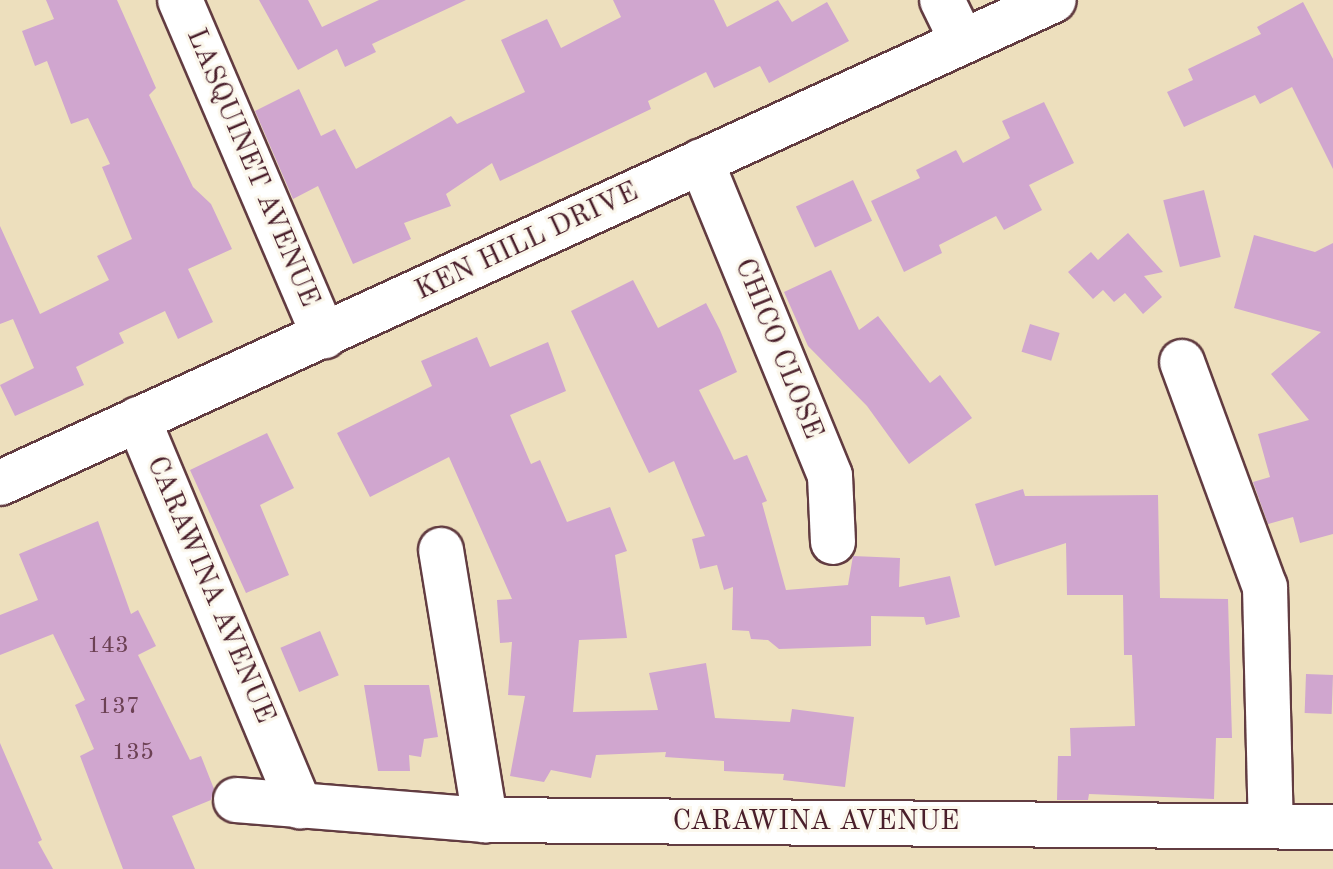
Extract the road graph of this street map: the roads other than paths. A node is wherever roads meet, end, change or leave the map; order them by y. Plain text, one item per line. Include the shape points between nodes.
1 (180, 0) edge
2 (942, 0) edge
3 (1054, 0) edge
4 (962, 41) junction
5 (701, 161) junction
6 (324, 336) junction
7 (1182, 362) dead end
8 (138, 419) junction
9 (0, 483) edge
10 (833, 542) dead end
11 (441, 550) dead end
12 (236, 800) dead end
13 (300, 806) junction
14 (485, 820) junction
15 (1271, 825) junction
16 (1333, 827) edge

1 - 6 street, LASQUINET AVENUE
2 - 4 street
3 - 4 street, KEN HILL DRIVE
4 - 5 street, KEN HILL DRIVE
5 - 6 street, KEN HILL DRIVE
5 - 10 street, CHICO CLOSE via 830,476
6 - 8 street, KEN HILL DRIVE
7 - 15 street via 1265,587
8 - 9 street, KEN HILL DRIVE
8 - 13 street, CARAWINA AVENUE
11 - 14 street
12 - 13 street, CARAWINA AVENUE
13 - 14 street, CARAWINA AVENUE
14 - 15 street, CARAWINA AVENUE
15 - 16 street, CARAWINA AVENUE

